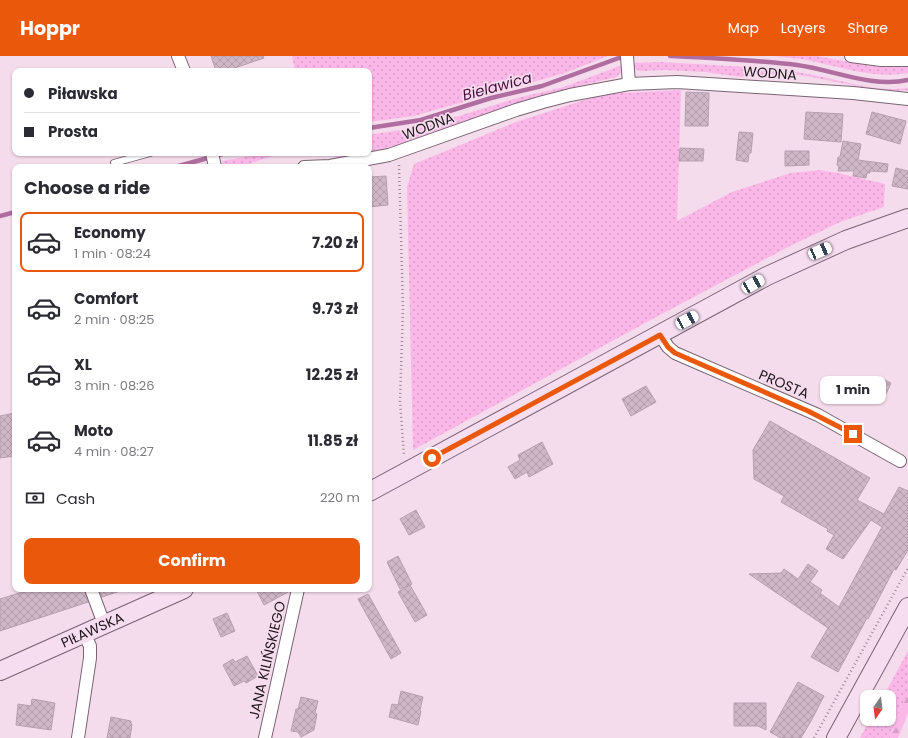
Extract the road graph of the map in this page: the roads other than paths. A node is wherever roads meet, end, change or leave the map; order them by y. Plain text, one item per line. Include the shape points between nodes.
1 (178, 56) edge
2 (851, 56) edge
3 (627, 60) edge
4 (908, 60) edge
5 (183, 68) edge
6 (629, 84) junction
7 (908, 99) edge
8 (139, 156) edge
9 (114, 163) dead end
10 (346, 164) edge
11 (908, 218) edge
12 (660, 335) junction
13 (900, 461) dead end
14 (372, 490) edge
15 (92, 592) edge
16 (177, 592) edge
17 (297, 592) edge
18 (908, 607) edge
19 (104, 624) junction
20 (84, 633) junction
21 (0, 671) edge
22 (78, 738) edge
23 (265, 738) edge
24 (836, 738) edge

1 - 5 street
2 - 4 street
3 - 6 street
6 - 7 street, WODNA via 684,82
6 - 10 street, WODNA via 536,104 398,153
8 - 9 lane
11 - 12 street via 865,232 767,276
12 - 13 street, PROSTA via 675,353 823,418
12 - 14 street
15 - 19 street
16 - 19 street, PIŁAWSKA
17 - 23 street, JANA KILIŃSKIEGO
18 - 24 street
19 - 20 street, PIŁAWSKA
20 - 21 street, PIŁAWSKA
20 - 22 street via 90,646 90,658

